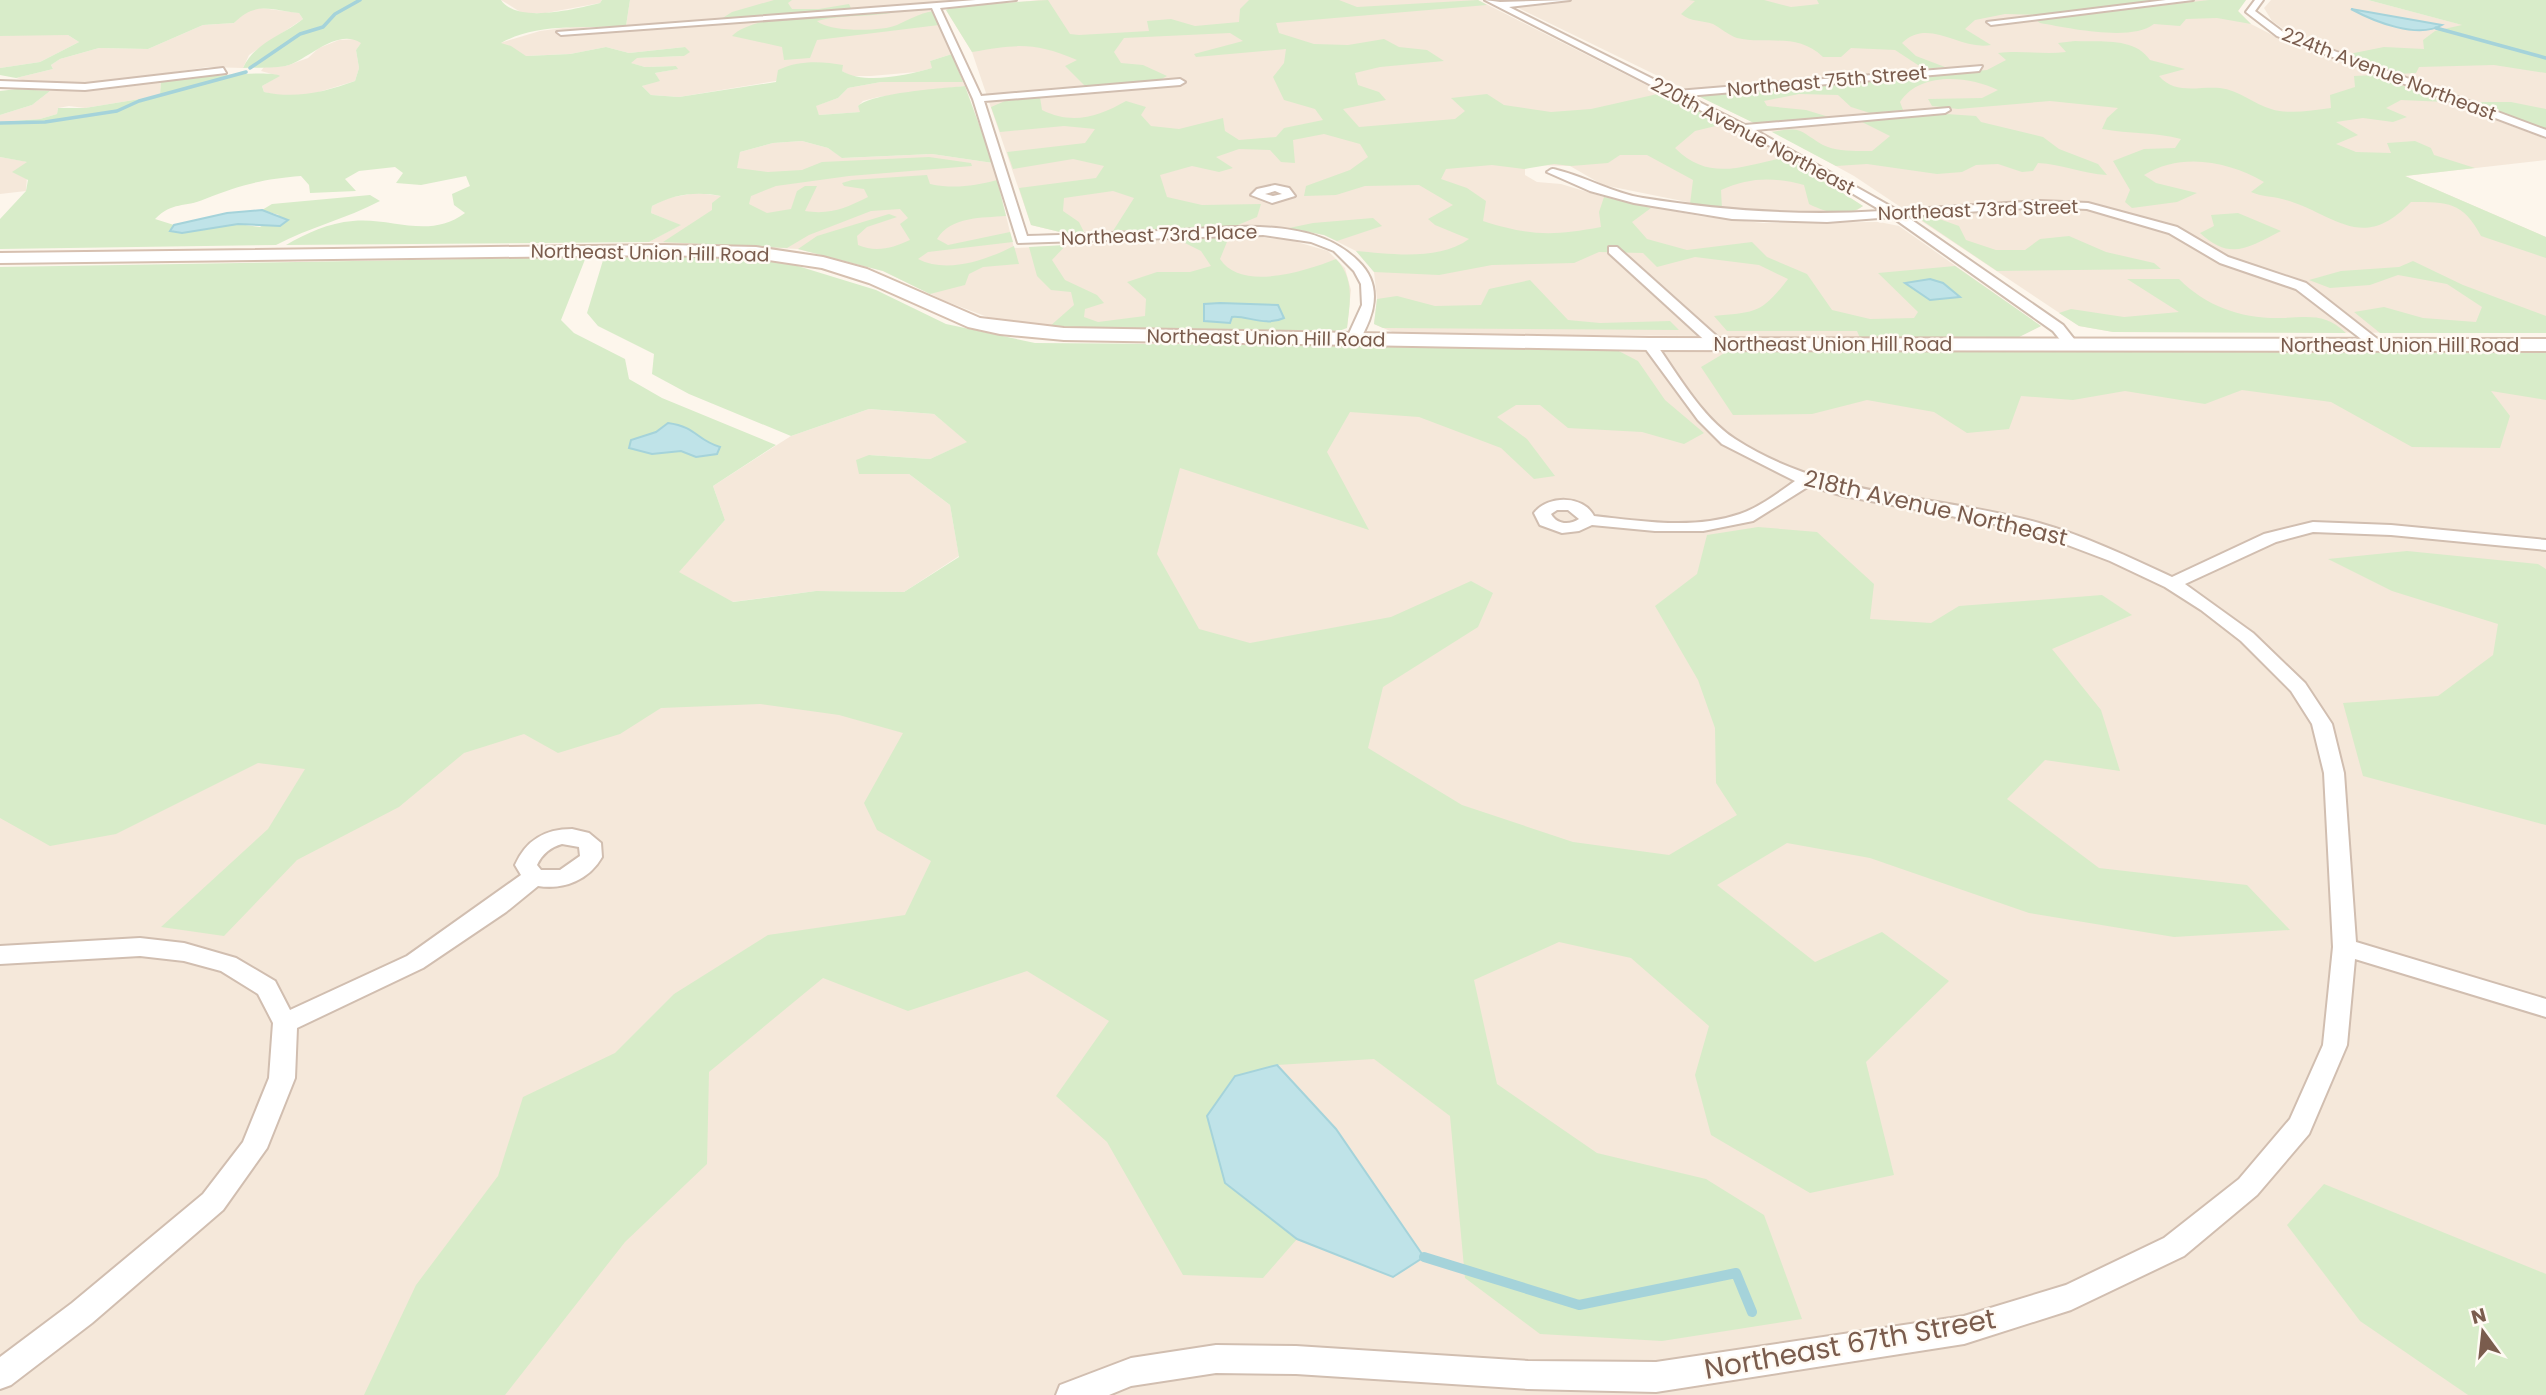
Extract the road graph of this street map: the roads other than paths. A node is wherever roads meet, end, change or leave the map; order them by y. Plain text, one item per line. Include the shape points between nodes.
1 (1012, 0) edge
2 (1566, 0) edge
3 (2189, 0) edge
4 (2259, 0) edge
5 (1494, 3) edge
6 (935, 6) junction
7 (1991, 22) dead end
8 (561, 32) dead end
9 (1979, 68) dead end
10 (223, 71) dead end
11 (1180, 82) dead end
12 (0, 84) edge
13 (1676, 94) junction
14 (978, 99) junction
15 (1945, 110) dead end
16 (1745, 128) junction
17 (2546, 134) edge
18 (1553, 172) dead end
19 (1894, 214) junction
20 (1613, 250) dead end
21 (0, 258) edge
22 (1353, 340) junction
23 (1649, 344) junction
24 (1717, 344) junction
25 (2071, 344) junction
26 (2378, 345) junction
27 (2546, 345) edge
28 (1807, 480) junction
29 (1588, 520) dead end
30 (2546, 545) edge
31 (2171, 583) junction
32 (534, 877) dead end
33 (2345, 947) junction
34 (1, 955) edge
35 (2546, 1008) edge
36 (285, 1023) junction
37 (0, 1375) edge
38 (1071, 1395) edge

1 - 6 street
2 - 5 street
3 - 7 street
4 - 17 street, 224th Avenue Northeast via 2250,12 2280,34
5 - 13 street, 220th Avenue Northeast
6 - 8 street
6 - 14 street
9 - 13 street, Northeast 75th Street
10 - 12 street via 85,87
11 - 14 street
13 - 16 street, 220th Avenue Northeast
14 - 22 street, Northeast 73rd Place via 1023,240 1268,216 1294,235 1338,248 1359,269 1367,284 1369,305
15 - 16 street
16 - 19 street, 220th Avenue Northeast
18 - 19 street, Northeast 73rd Street via 1638,201 1732,215 1827,218
19 - 25 street, 220th Avenue Northeast via 2058,328
19 - 26 street, Northeast 73rd Street via 2040,204 2114,212 2173,230 2224,260 2301,286
20 - 24 street
21 - 22 street, Northeast Union Hill Road via 730,250 773,253 847,268 962,319 1018,330
22 - 23 street, Northeast Union Hill Road
23 - 24 street, Northeast Union Hill Road
23 - 28 street, 218th Avenue Northeast via 1703,417 1727,441
24 - 25 street, Northeast Union Hill Road
25 - 26 street, Northeast Union Hill Road
26 - 27 street, Northeast Union Hill Road
28 - 29 street via 1764,510 1704,526 1671,528
28 - 31 street, 218th Avenue Northeast via 1901,504 2035,527
30 - 31 street via 2389,530 2306,528 2273,537 2200,574
31 - 33 street, 218th Avenue Northeast via 2247,637 2298,687 2322,724 2334,773
32 - 36 street via 415,962
33 - 35 street
33 - 38 street, Northeast 67th Street via 2334,1045 2300,1126 2248,1187 2174,1248 2071,1297 1964,1330 1656,1377 1216,1359 1131,1372
34 - 36 street via 140,947 184,952 228,964 267,988
36 - 37 street via 282,1078 259,1137 213,1202 82,1313

